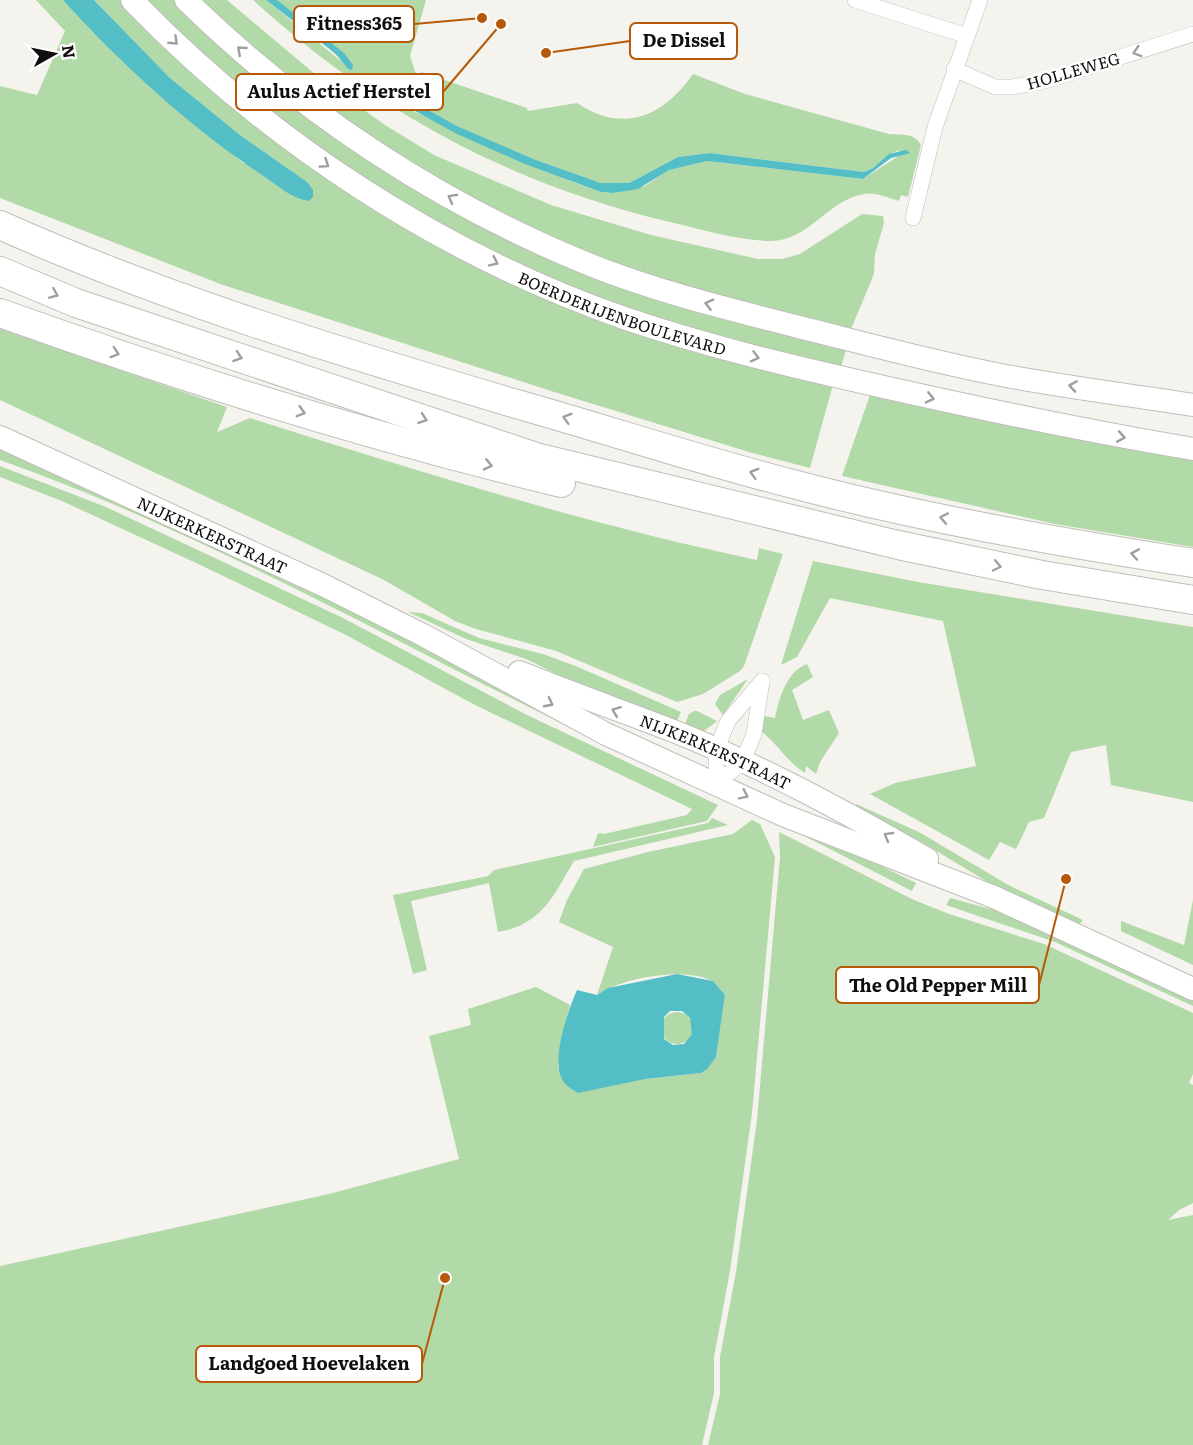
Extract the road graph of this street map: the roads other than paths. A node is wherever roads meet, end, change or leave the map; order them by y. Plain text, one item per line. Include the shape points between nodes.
1 (132, 0) edge
2 (186, 0) edge
3 (855, 0) edge
4 (980, 0) edge
5 (1193, 34) edge
6 (967, 36) junction
7 (954, 69) junction
8 (913, 218) dead end
9 (0, 225) edge
10 (0, 271) edge
11 (0, 313) edge
12 (1193, 405) edge
13 (0, 437) edge
14 (1193, 449) edge
15 (898, 545) junction
16 (1193, 563) edge
17 (1193, 600) edge
18 (423, 635) junction
19 (716, 751) junction
20 (742, 763) junction
21 (717, 782) junction
22 (994, 897) junction
23 (1193, 989) edge

1 -> 14 main road, BOERDERIJENBOULEVARD via 208,72 283,134 370,193 519,274 622,317 728,350 1019,418
12 -> 2 main road, BOERDERIJENBOULEVARD via 1000,375 690,299 588,264 490,218 403,169 347,132 256,62
3 - 6 street
4 - 6 street
5 -> 7 street, HOLLEWEG via 1045,81 1012,87 994,87
6 - 7 street
7 - 8 street via 922,170
16 -> 9 highway via 911,512 788,483 372,362 177,295 55,250
10 -> 15 highway via 76,303 536,457
11 -> 15 highway via 276,405 477,463 776,534
13 - 18 main road, NIJKERKERSTRAAT via 183,519
15 -> 17 highway via 1042,575
19 -> 18 main road, NIJKERKERSTRAAT
18 -> 21 main road, NIJKERKERSTRAAT via 606,734
19 - 20 main road, NIJKERKERSTRAAT
19 - 20 street via 728,721 762,681 754,734
19 - 21 street
20 - 21 street
22 -> 20 main road, NIJKERKERSTRAAT via 841,809
21 -> 22 main road, NIJKERKERSTRAAT via 783,815
22 - 23 main road, NIJKERKERSTRAAT

